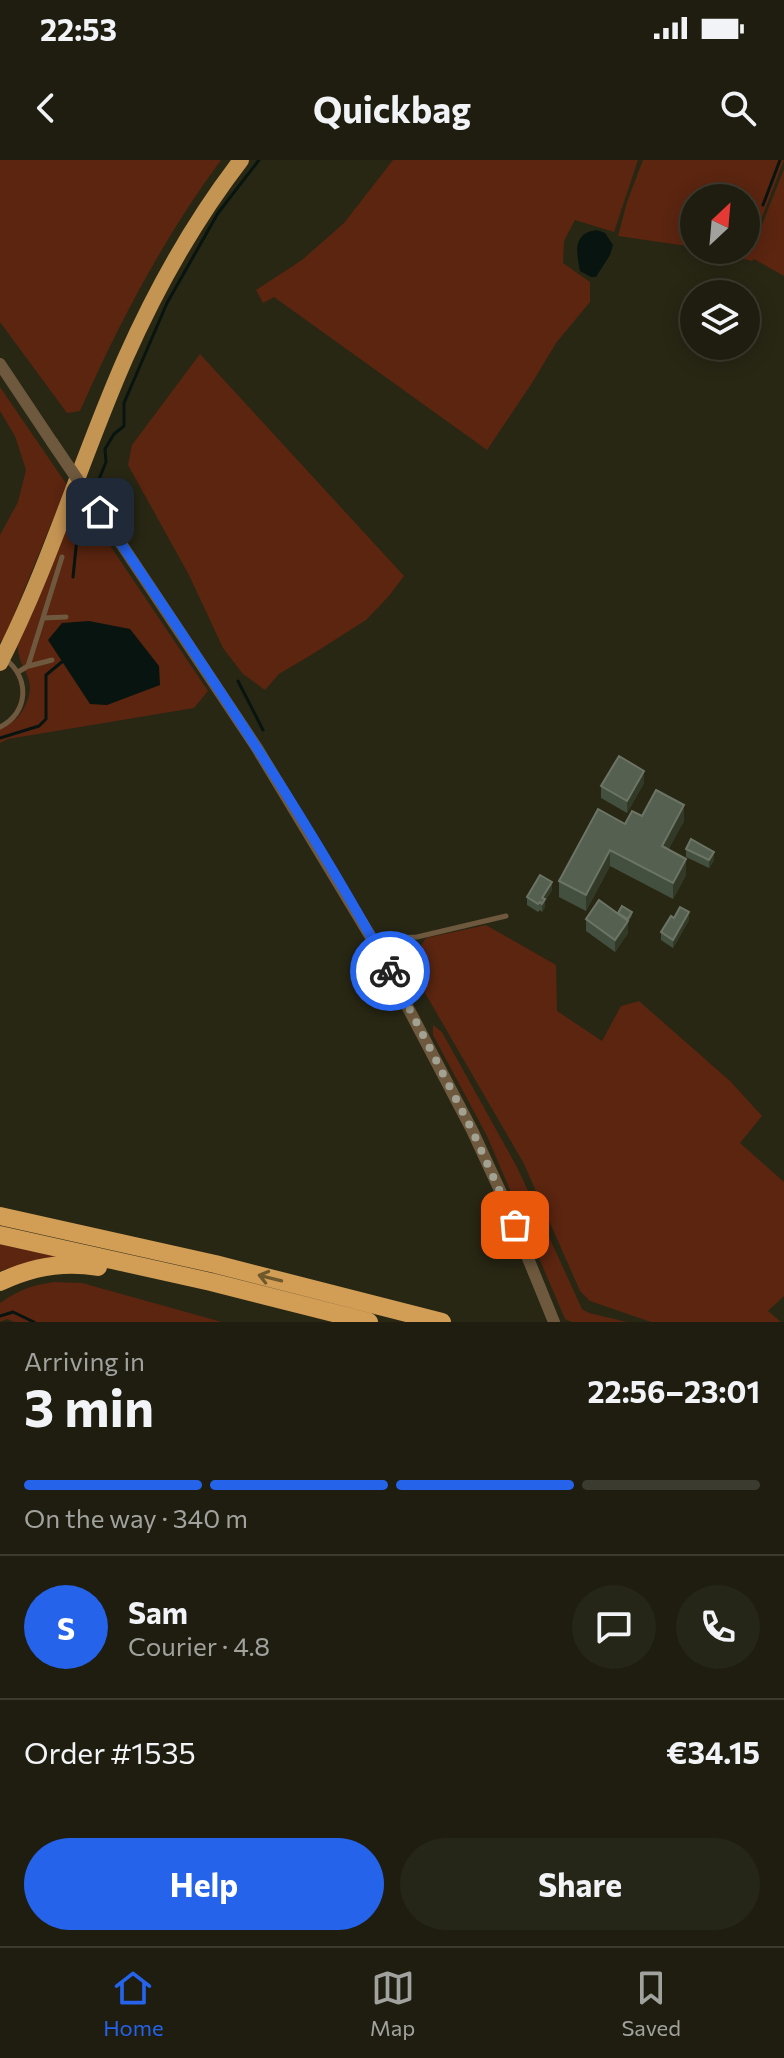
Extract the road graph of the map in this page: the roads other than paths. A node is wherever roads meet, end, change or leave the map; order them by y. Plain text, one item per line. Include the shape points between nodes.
1 (241, 160) edge
2 (0, 364) edge
3 (62, 557) dead end
4 (66, 617) dead end
5 (43, 618) junction
6 (1, 659) edge
7 (52, 660) dead end
8 (28, 666) junction
9 (18, 672) junction
10 (0, 727) edge
11 (506, 916) dead end
12 (372, 939) junction
13 (0, 1207) edge
14 (0, 1216) edge
15 (47, 1226) junction
16 (0, 1235) edge
17 (143, 1266) junction
18 (0, 1282) edge
19 (553, 1320) edge
20 (369, 1322) edge
21 (442, 1322) edge

1 - 6 highway via 194,228 140,325
2 - 12 street, bridge via 257,748
3 - 5 lane
4 - 5 lane
5 - 8 lane
6 - 9 lane
7 - 8 lane
8 - 9 lane
9 - 10 lane via 21,706
11 - 12 lane via 417,937
12 - 19 street via 472,1130
13 - 15 highway
14 - 15 highway
21 -> 15 highway
16 - 17 highway
17 - 18 highway via 114,1269 77,1263 21,1272
17 - 20 highway

